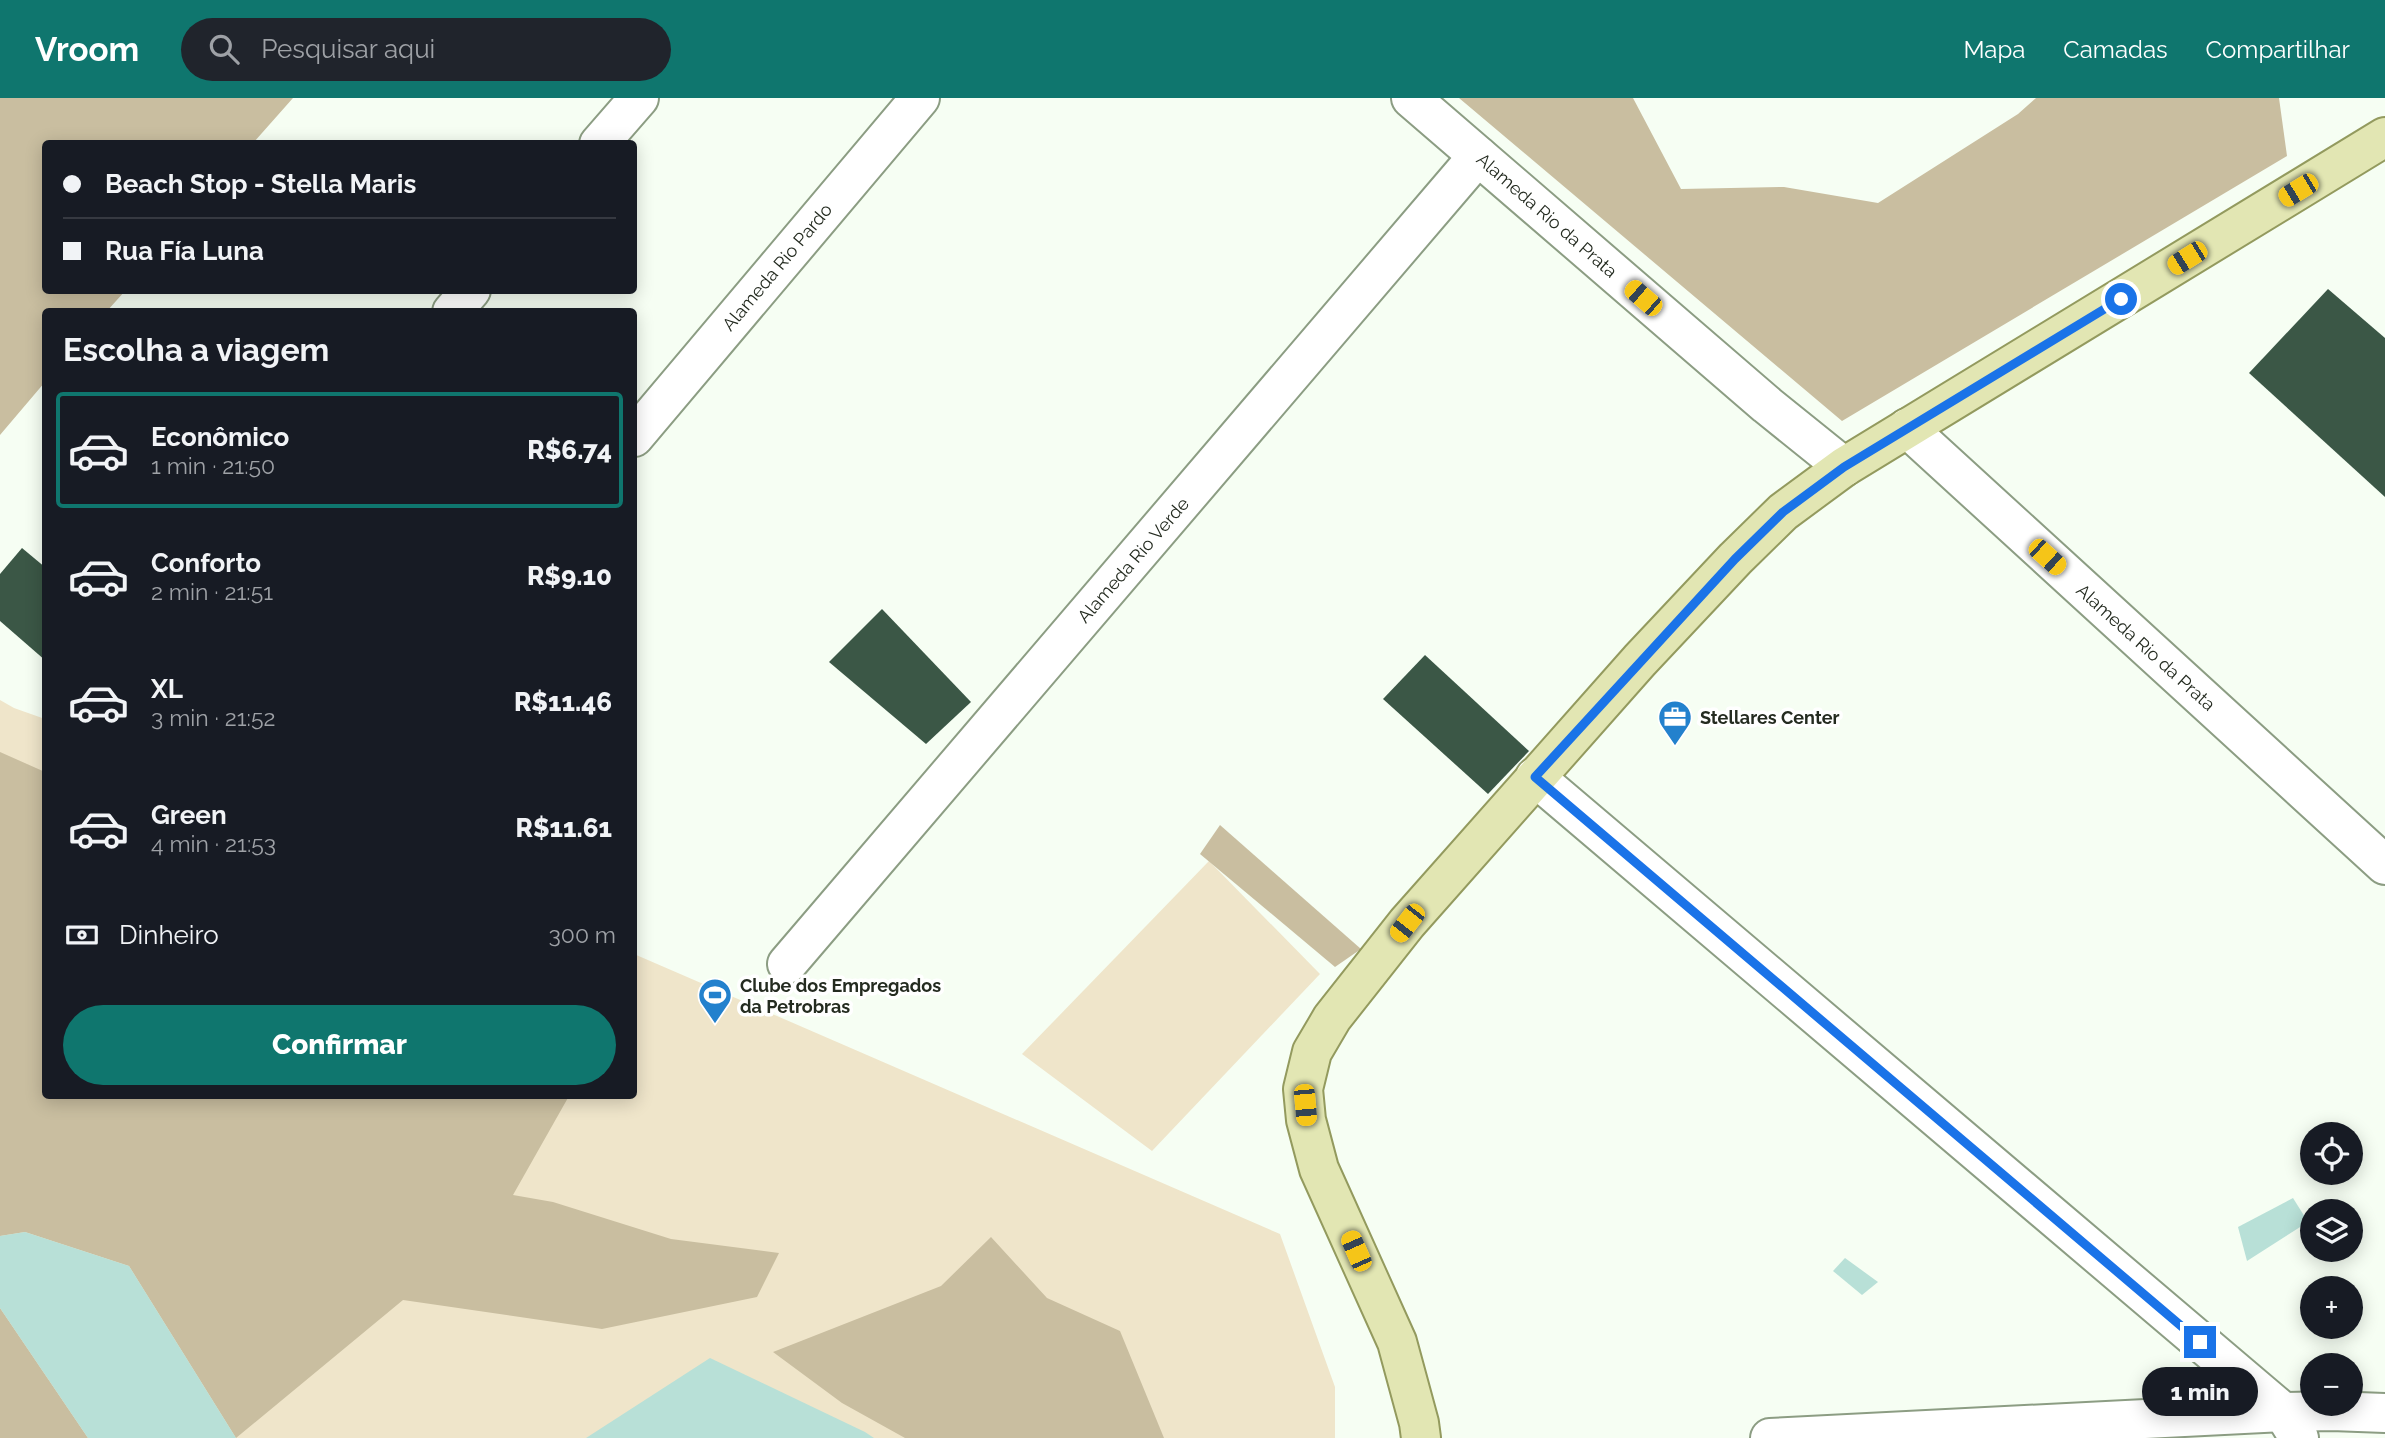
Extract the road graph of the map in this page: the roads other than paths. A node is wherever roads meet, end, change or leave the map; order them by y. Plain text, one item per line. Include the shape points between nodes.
1 (639, 98) edge
2 (920, 98) edge
3 (1411, 98) edge
4 (2385, 138) edge
5 (602, 140) edge
6 (1479, 156) junction
7 (468, 294) edge
8 (456, 308) edge
9 (1907, 428) junction
10 (637, 433) edge
11 (1844, 467) junction
12 (1535, 777) junction
13 (2385, 865) edge
14 (787, 964) dead end
15 (2385, 1413) edge
16 (2291, 1425) edge
17 (1420, 1438) edge
18 (1770, 1438) edge

1 - 5 street
2 - 10 street, Alameda Rio Pardo
3 - 6 street, Alameda Rio da Prata
4 - 9 main road
6 - 11 street, Alameda Rio da Prata
6 - 14 street, Alameda Rio Verde
7 - 8 street
9 - 11 main road
9 - 13 street, Alameda Rio da Prata
11 - 12 main road via 1783,512 1735,559
12 - 16 street
12 - 17 main road via 1407,923 1332,1018 1312,1052 1303,1089 1319,1169 1397,1342
15 - 16 street via 2332,1411
16 - 18 street

